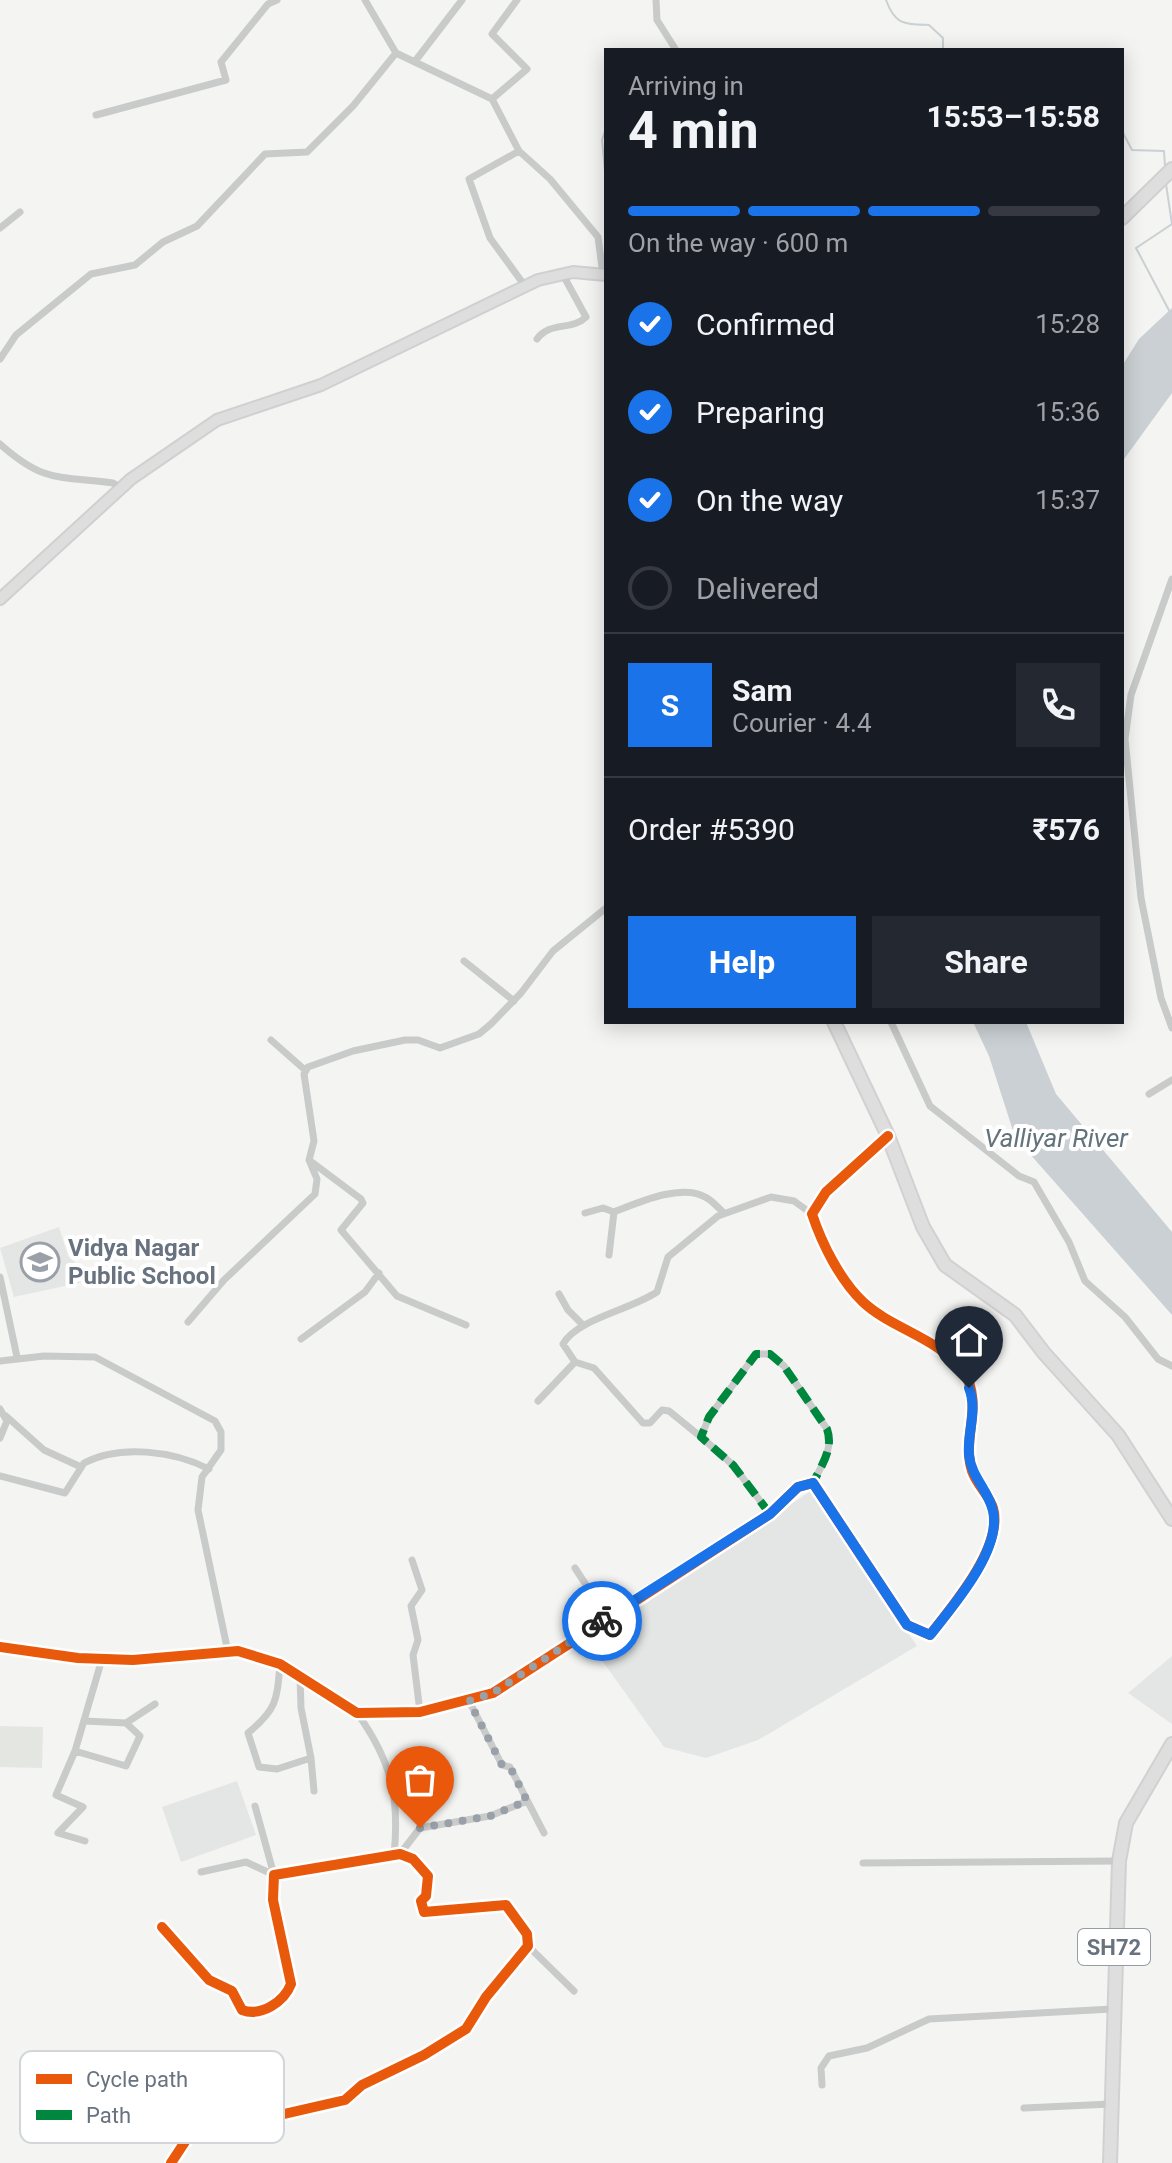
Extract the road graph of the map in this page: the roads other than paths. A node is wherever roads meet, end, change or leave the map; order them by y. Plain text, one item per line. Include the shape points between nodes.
1 (277, 0) edge
2 (365, 0) edge
3 (462, 0) edge
4 (517, 0) edge
5 (656, 0) edge
6 (675, 48) edge
7 (396, 53) junction
8 (416, 60) junction
9 (492, 99) junction
10 (96, 115) dead end
11 (519, 151) junction
12 (1172, 169) edge
13 (20, 212) dead end
14 (1124, 216) edge
15 (0, 228) edge
16 (562, 273) junction
17 (604, 275) edge
18 (525, 286) junction
19 (537, 339) dead end
20 (0, 359) edge
21 (0, 444) edge
22 (121, 488) junction
23 (1172, 579) edge
24 (1, 596) edge
25 (604, 910) edge
26 (464, 961) dead end
27 (514, 1001) junction
28 (835, 1024) edge
29 (892, 1024) edge
30 (1172, 1028) edge
31 (271, 1040) dead end
32 (305, 1070) junction
33 (1172, 1080) edge
34 (1149, 1094) dead end
35 (888, 1136) junction
36 (309, 1160) junction
37 (614, 1212) junction
38 (585, 1213) dead end
39 (724, 1213) junction
40 (812, 1214) junction
41 (609, 1255) dead end
42 (379, 1273) junction
43 (0, 1277) edge
44 (559, 1294) dead end
45 (188, 1322) dead end
46 (466, 1325) dead end
47 (583, 1325) junction
48 (301, 1339) dead end
49 (17, 1357) junction
50 (0, 1361) edge
51 (575, 1362) junction
52 (1172, 1366) edge
53 (538, 1401) dead end
54 (0, 1409) edge
55 (6, 1416) junction
56 (701, 1437) junction
57 (0, 1438) edge
58 (81, 1467) junction
59 (209, 1469) junction
60 (0, 1476) edge
61 (813, 1483) junction
62 (770, 1514) junction
63 (1172, 1519) edge
64 (412, 1560) dead end
65 (575, 1568) dead end
66 (607, 1617) junction
67 (0, 1647) edge
68 (228, 1652) junction
69 (102, 1659) junction
70 (280, 1664) junction
71 (300, 1674) junction
72 (469, 1701) junction
73 (155, 1704) dead end
74 (420, 1712) junction
75 (357, 1713) junction
76 (84, 1721) junction
77 (126, 1723) junction
78 (1172, 1744) edge
79 (75, 1751) junction
80 (311, 1758) junction
81 (314, 1791) dead end
82 (527, 1801) junction
83 (255, 1806) dead end
84 (544, 1833) dead end
85 (85, 1841) dead end
86 (397, 1854) junction
87 (1119, 1861) junction
88 (863, 1863) dead end
89 (201, 1872) dead end
90 (274, 1875) junction
91 (162, 1927) dead end
92 (528, 1946) junction
93 (574, 1991) dead end
94 (1112, 2009) junction
95 (822, 2085) dead end
96 (1111, 2104) junction
97 (1024, 2108) dead end
98 (284, 2115) edge
99 (184, 2143) edge
100 (171, 2163) edge
101 (1110, 2163) edge

1 - 10 street via 221,62 226,80
2 - 7 street
3 - 8 street
4 - 9 street via 492,34 527,69
5 - 6 street via 657,20
7 - 8 street
7 - 20 street via 307,152 265,154 197,226 163,242 135,265 91,274 16,335
8 - 9 street
9 - 11 street
11 - 17 street via 598,237
11 - 18 street via 469,179 490,238
12 - 14 main road
13 - 15 street
16 - 17 street
16 - 18 street
16 - 19 street via 586,317 574,325 550,327
18 - 22 street via 321,385 224,415
21 - 22 street via 27,469
22 - 24 street
23 - 30 street via 1131,695 1125,739 1141,898
25 - 27 street via 553,951
26 - 27 street
27 - 32 street via 479,1034 451,1046 393,1042
28 - 35 main road
29 - 52 street via 930,1106 1019,1176 1034,1182 1085,1281 1125,1317 1158,1359
31 - 32 street
32 - 36 street via 314,1141
33 - 34 street
35 - 40 street via 826,1192
35 - 63 main road via 923,1227 945,1265 1015,1315 1118,1435
36 - 42 street via 361,1199 341,1230
36 - 45 street via 317,1179 315,1194 272,1231
37 - 38 street via 603,1208
37 - 39 street via 680,1193 703,1195
37 - 41 street
39 - 40 street via 771,1197 794,1201
39 - 47 street via 668,1257 657,1292
40 - 61 street via 821,1242 863,1302 943,1352 963,1372 975,1404 969,1452 995,1522 975,1578 930,1635 907,1625
42 - 46 street via 397,1296
42 - 48 street via 365,1292
43 - 49 street
44 - 47 street
47 - 51 street via 563,1344
49 - 50 street
49 - 59 street via 95,1357 203,1413 215,1421 222,1438
51 - 53 street
51 - 56 street via 603,1376 643,1423 669,1411
54 - 55 street
55 - 57 street
55 - 58 street via 44,1450
56 - 61 street via 709,1417 751,1360 756,1354 770,1354 818,1413 831,1440
56 - 62 street via 733,1465
58 - 59 street via 130,1451
58 - 60 street via 65,1493
59 - 68 street via 198,1487 198,1510
61 - 62 street via 798,1487
62 - 66 street
64 - 74 street via 422,1590 411,1606 418,1640 413,1655
65 - 66 street
66 - 72 street via 493,1693
67 - 69 street
68 - 69 street
68 - 70 street
69 - 76 street
70 - 71 street
70 - 80 street via 277,1701 248,1733 259,1767 277,1769
71 - 75 street
71 - 80 street
72 - 74 street
72 - 82 street
73 - 77 street
74 - 75 street
75 - 86 street via 379,1743 393,1781
76 - 77 street
76 - 79 street
77 - 79 street via 140,1736 126,1766
78 - 87 main road, SH72 via 1126,1823
79 - 85 street via 56,1795 83,1807 58,1833
80 - 81 street
82 - 84 street
82 - 86 street via 490,1816 420,1828
83 - 90 street
86 - 90 street
86 - 92 street via 413,1859 428,1876 421,1901 424,1912 506,1905 527,1934
87 - 88 street
87 - 94 main road, SH72
89 - 90 street via 246,1862
90 - 91 street via 273,1900 291,1984 264,2010 242,2010 232,1991 209,1980
92 - 93 street
92 - 98 street via 466,2029 345,2100
94 - 95 street via 929,2019 867,2048 829,2056 821,2068
94 - 96 main road, SH72
96 - 97 street
96 - 101 main road, SH72
99 - 100 street

